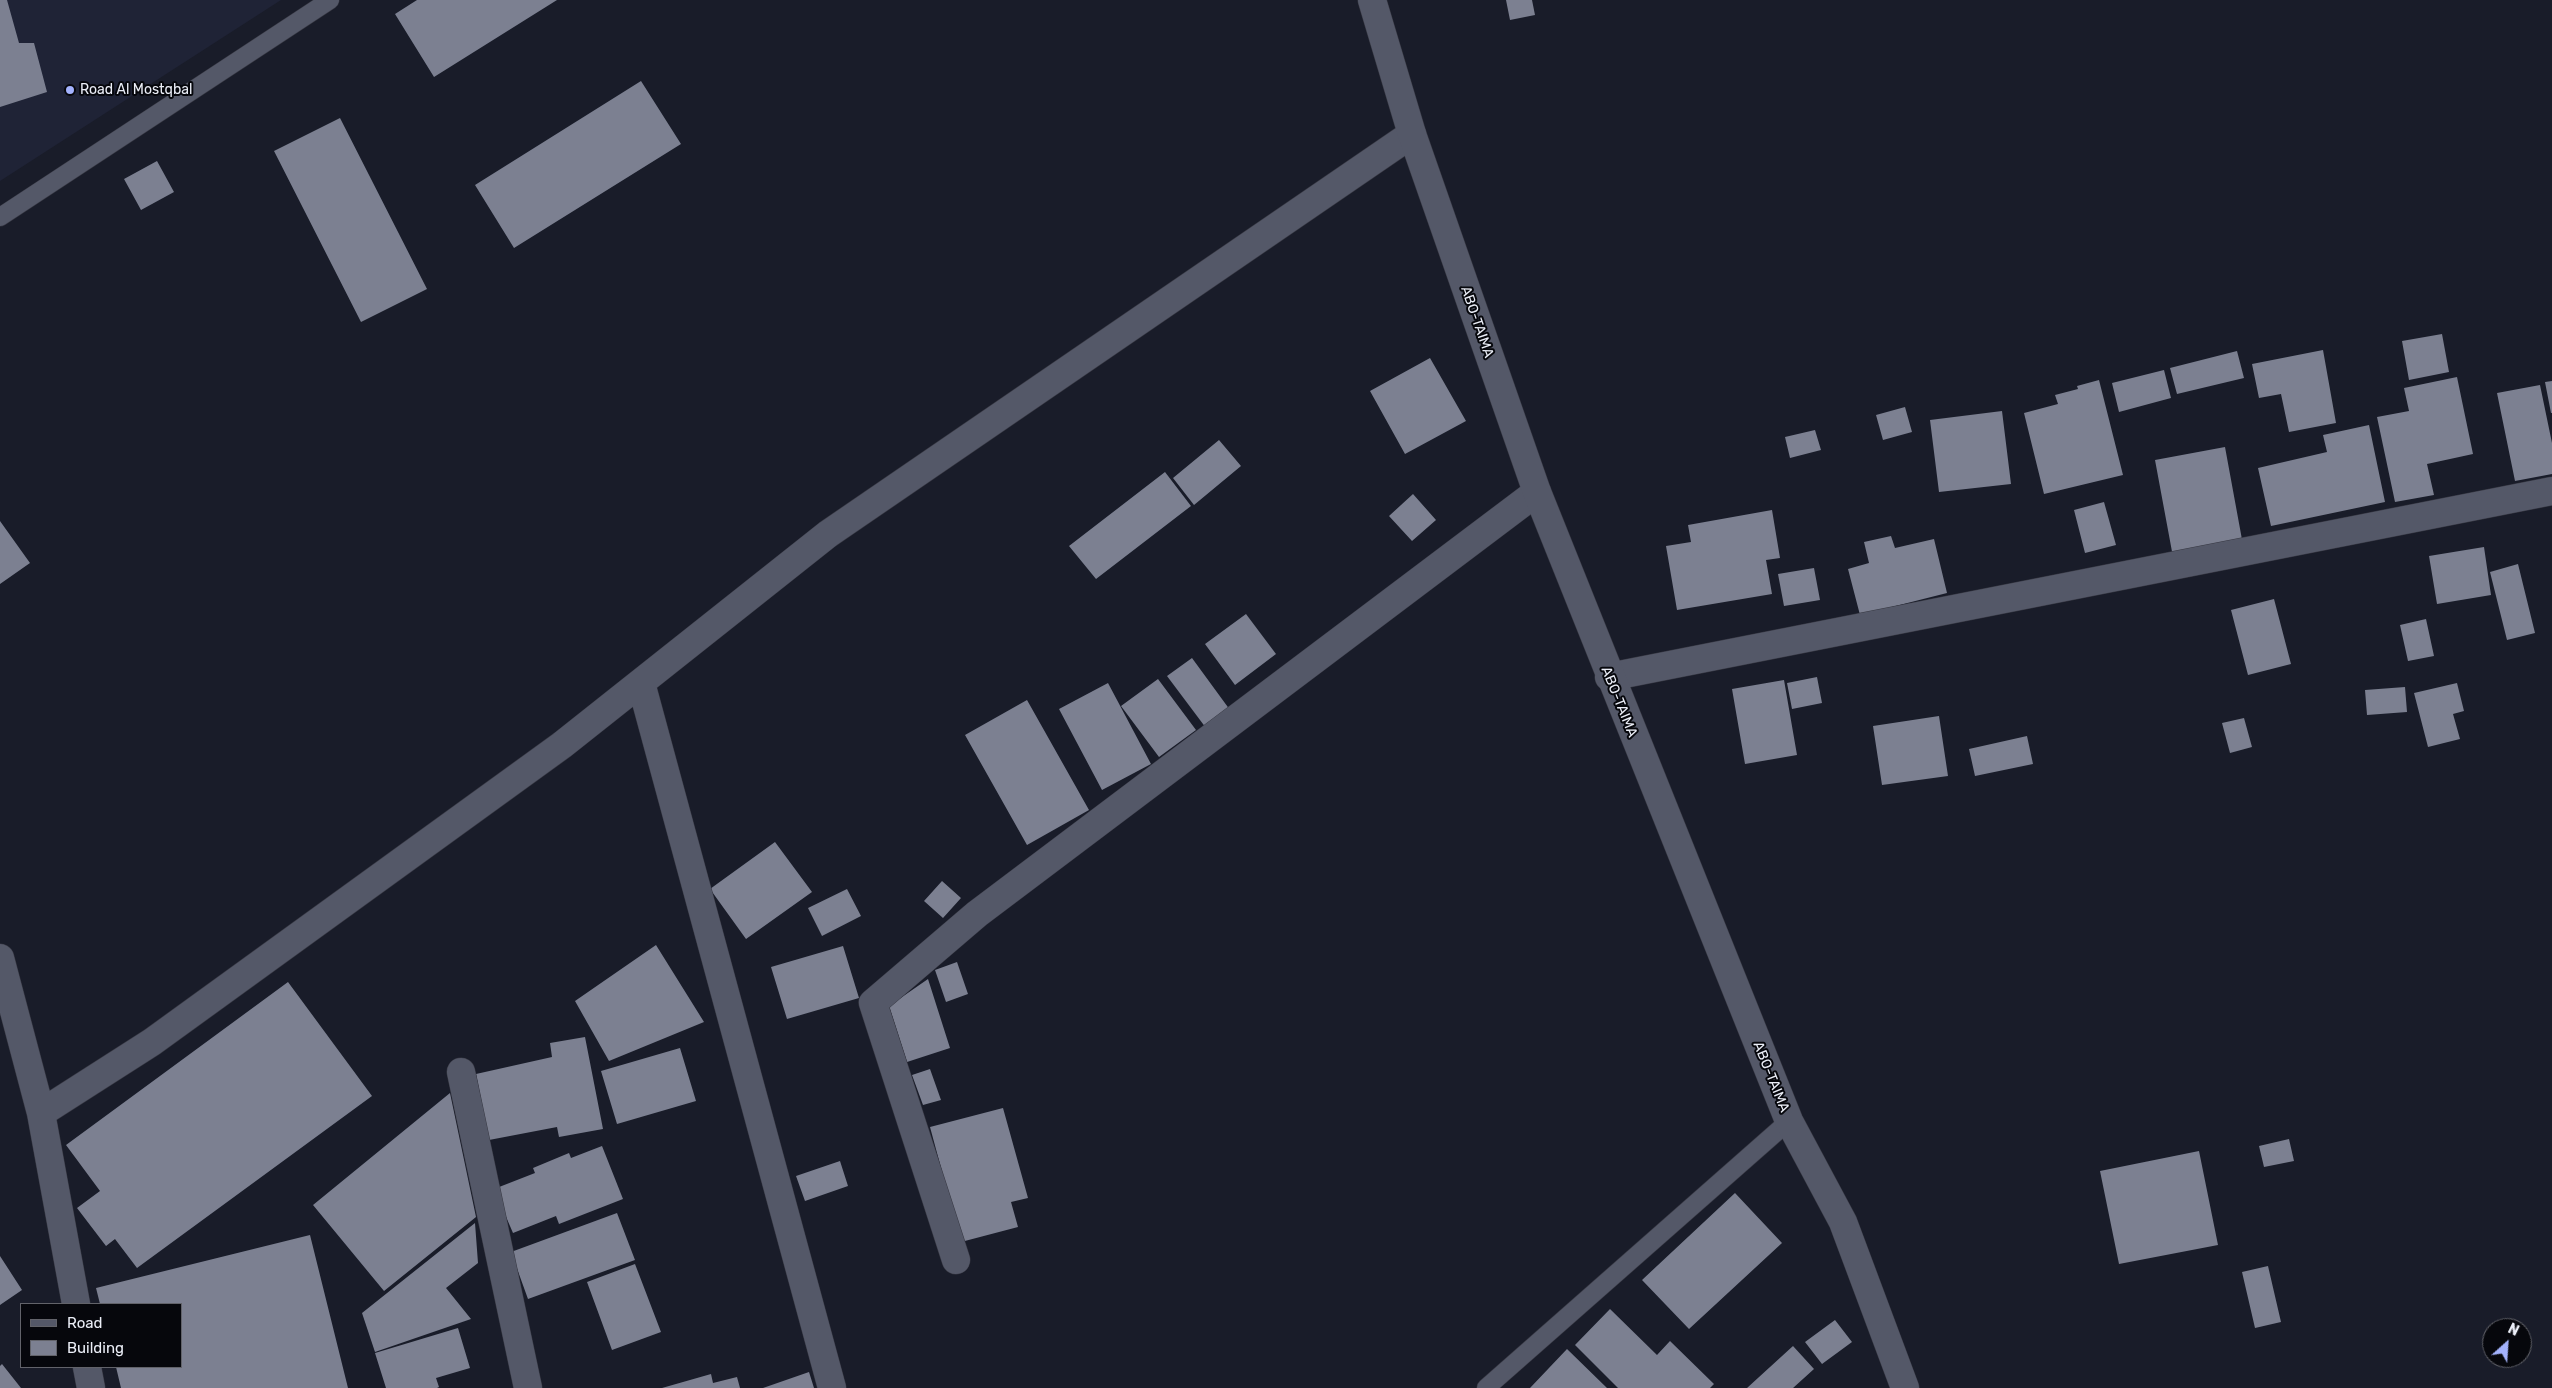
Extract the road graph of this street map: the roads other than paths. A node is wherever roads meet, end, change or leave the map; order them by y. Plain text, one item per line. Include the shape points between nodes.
1 (330, 0) edge
2 (1372, 0) edge
3 (1412, 134) junction
4 (0, 217) edge
5 (1536, 492) junction
6 (2552, 492) edge
7 (1609, 677) junction
8 (641, 683) junction
9 (0, 958) edge
10 (461, 1072) dead end
11 (41, 1113) junction
12 (1789, 1121) junction
13 (956, 1260) dead end
14 (76, 1303) edge
15 (87, 1368) edge
16 (91, 1388) edge
17 (528, 1388) edge
18 (832, 1388) edge
19 (1486, 1388) edge
20 (1905, 1388) edge

1 - 4 lane
2 - 3 street, ABO-TAIMA
3 - 5 street, ABO-TAIMA
3 - 8 street via 828,534
5 - 7 street, ABO-TAIMA
5 - 13 street via 977,914 873,1003
6 - 7 street
7 - 12 street, ABO-TAIMA
8 - 11 street via 562,745 152,1042
8 - 18 street
9 - 11 street
10 - 17 street
11 - 14 street
12 - 19 lane
12 - 20 street, ABO-TAIMA via 1843,1222
15 - 16 street

